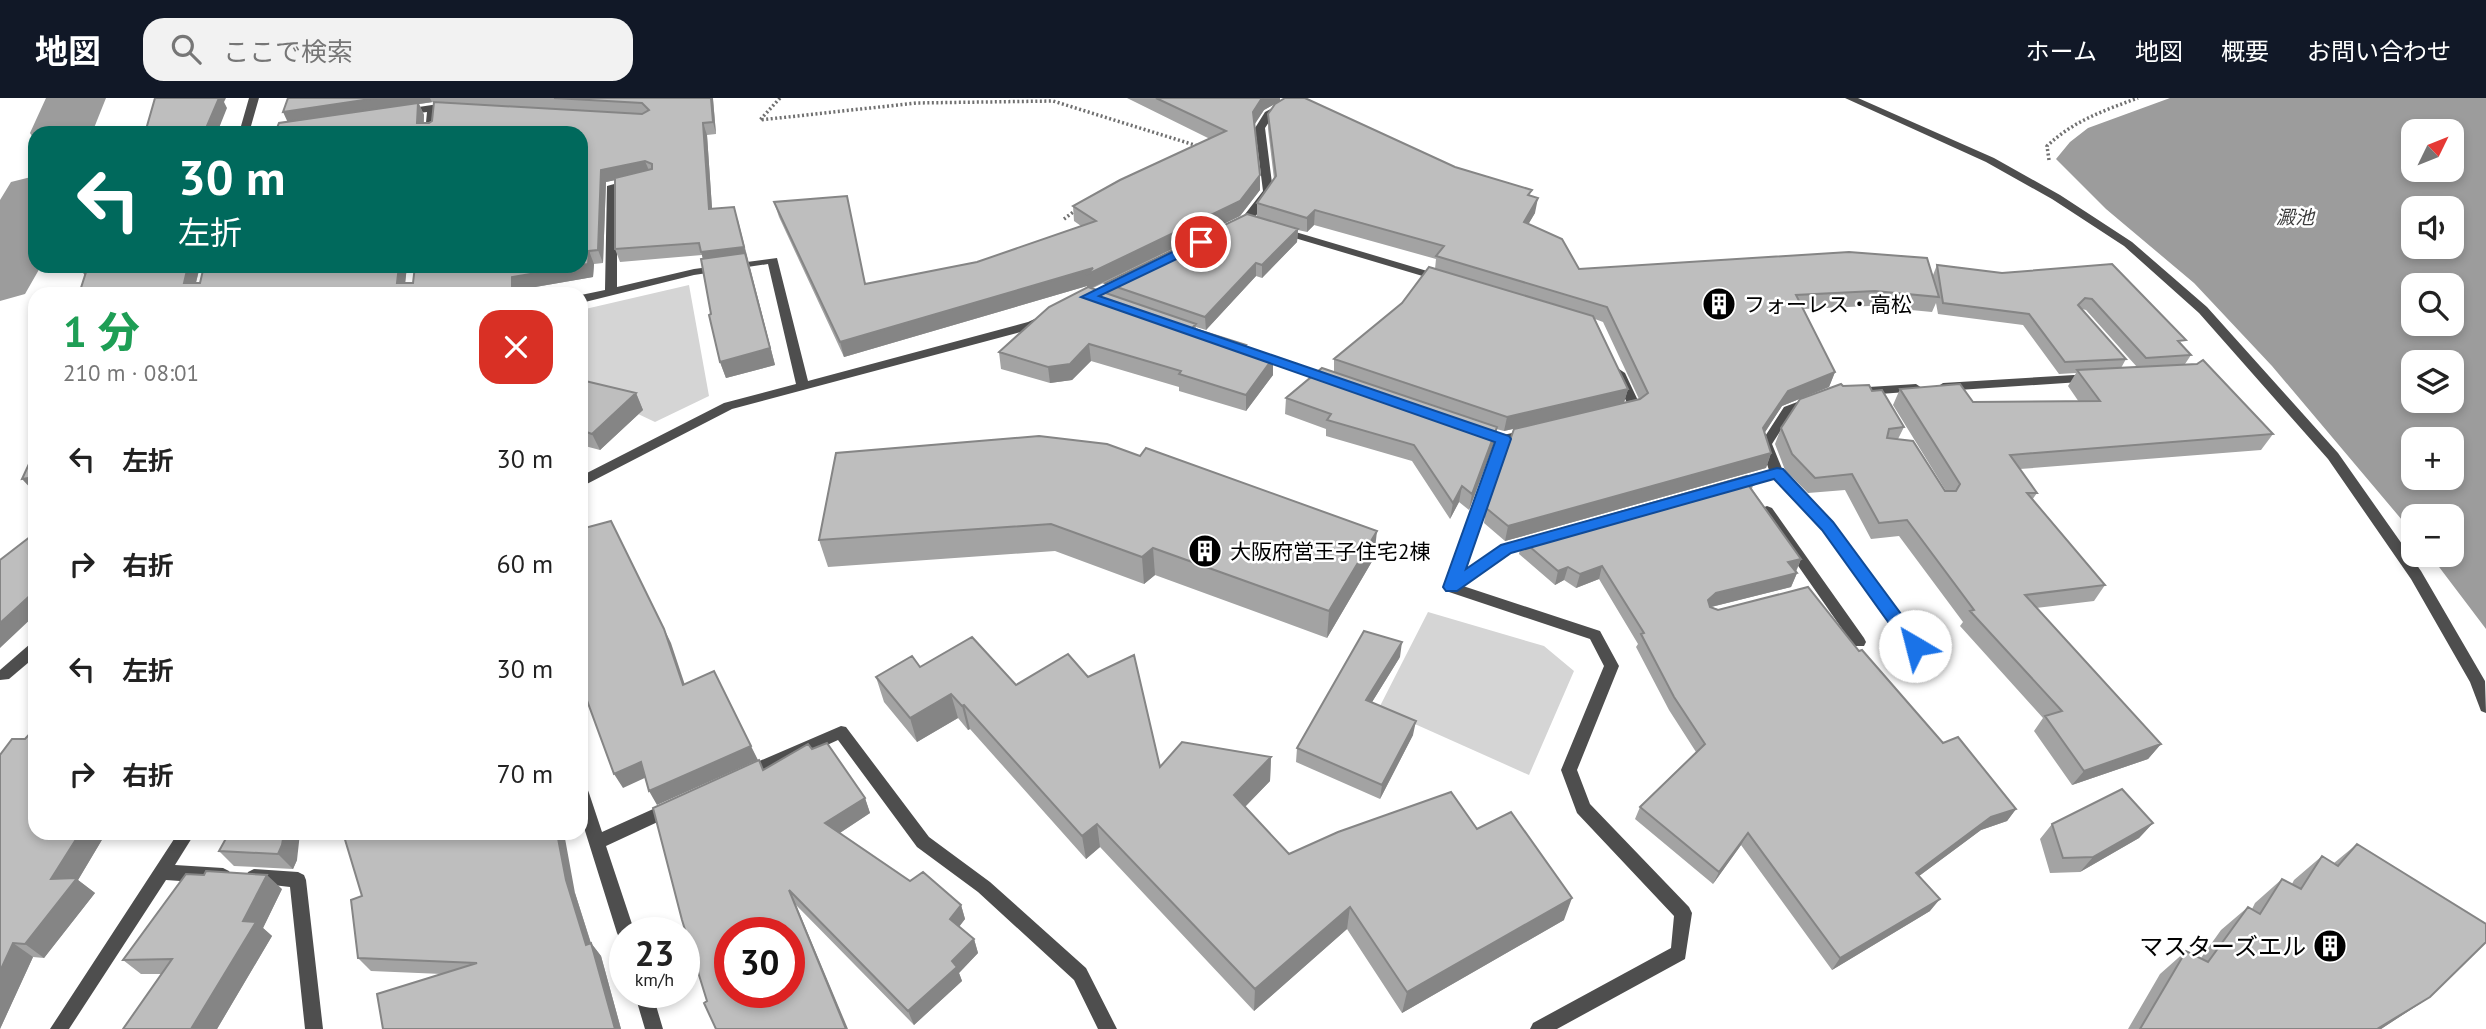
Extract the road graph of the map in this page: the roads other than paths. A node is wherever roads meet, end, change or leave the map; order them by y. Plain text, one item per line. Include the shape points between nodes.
1 (254, 98) edge
2 (1298, 98) edge
3 (1850, 98) edge
4 (432, 108) junction
5 (459, 109) edge
6 (392, 114) edge
7 (246, 126) edge
8 (431, 126) edge
9 (650, 178) edge
10 (1259, 224) junction
11 (1222, 232) edge
12 (1454, 283) edge
13 (611, 292) junction
14 (588, 297) edge
15 (1054, 314) edge
16 (1244, 350) edge
17 (1614, 360) edge
18 (2107, 377) edge
19 (803, 385) junction
20 (1348, 386) edge
21 (1609, 414) edge
22 (1543, 430) edge
23 (1777, 473) junction
24 (588, 478) edge
25 (1719, 489) edge
26 (1753, 492) junction
27 (1546, 538) edge
28 (1451, 587) junction
29 (1859, 642) dead end
30 (1915, 646) dead end
31 (28, 654) edge
32 (4, 675) dead end
33 (2486, 707) edge
34 (726, 783) edge
35 (688, 801) edge
36 (588, 813) edge
37 (183, 840) edge
38 (598, 841) junction
39 (162, 872) junction
40 (621, 917) edge
41 (648, 1008) edge
42 (59, 1029) edge
43 (314, 1029) edge
44 (654, 1029) edge
45 (1108, 1029) edge
46 (1539, 1029) edge

1 - 7 street
2 - 10 street via 1269,114 1260,128 1268,191
3 - 33 street via 1990,160 2056,197 2128,244 2203,310 2333,456 2416,575 2477,681
4 - 5 street
4 - 6 street
4 - 8 street
9 - 13 street via 612,186
10 - 11 street
10 - 12 street
13 - 14 street
13 - 19 street via 694,272 773,260
15 - 19 street via 1032,325
16 - 20 street
17 - 21 street via 1635,407
18 - 23 street via 1879,396 1837,393 1788,410 1766,444
19 - 24 street via 728,405
22 - 28 street via 1497,437
23 - 26 street
23 - 30 street via 1827,526
25 - 26 street
26 - 29 street via 1816,588
27 - 28 street via 1506,549
28 - 46 street via 1595,635 1612,666 1569,770 1583,808 1683,914 1679,953
31 - 32 street
34 - 45 street via 841,732 923,842 984,887 1080,974
35 - 38 street
36 - 38 street
37 - 39 street
38 - 40 street
39 - 42 street
39 - 43 street via 298,880
41 - 44 street

